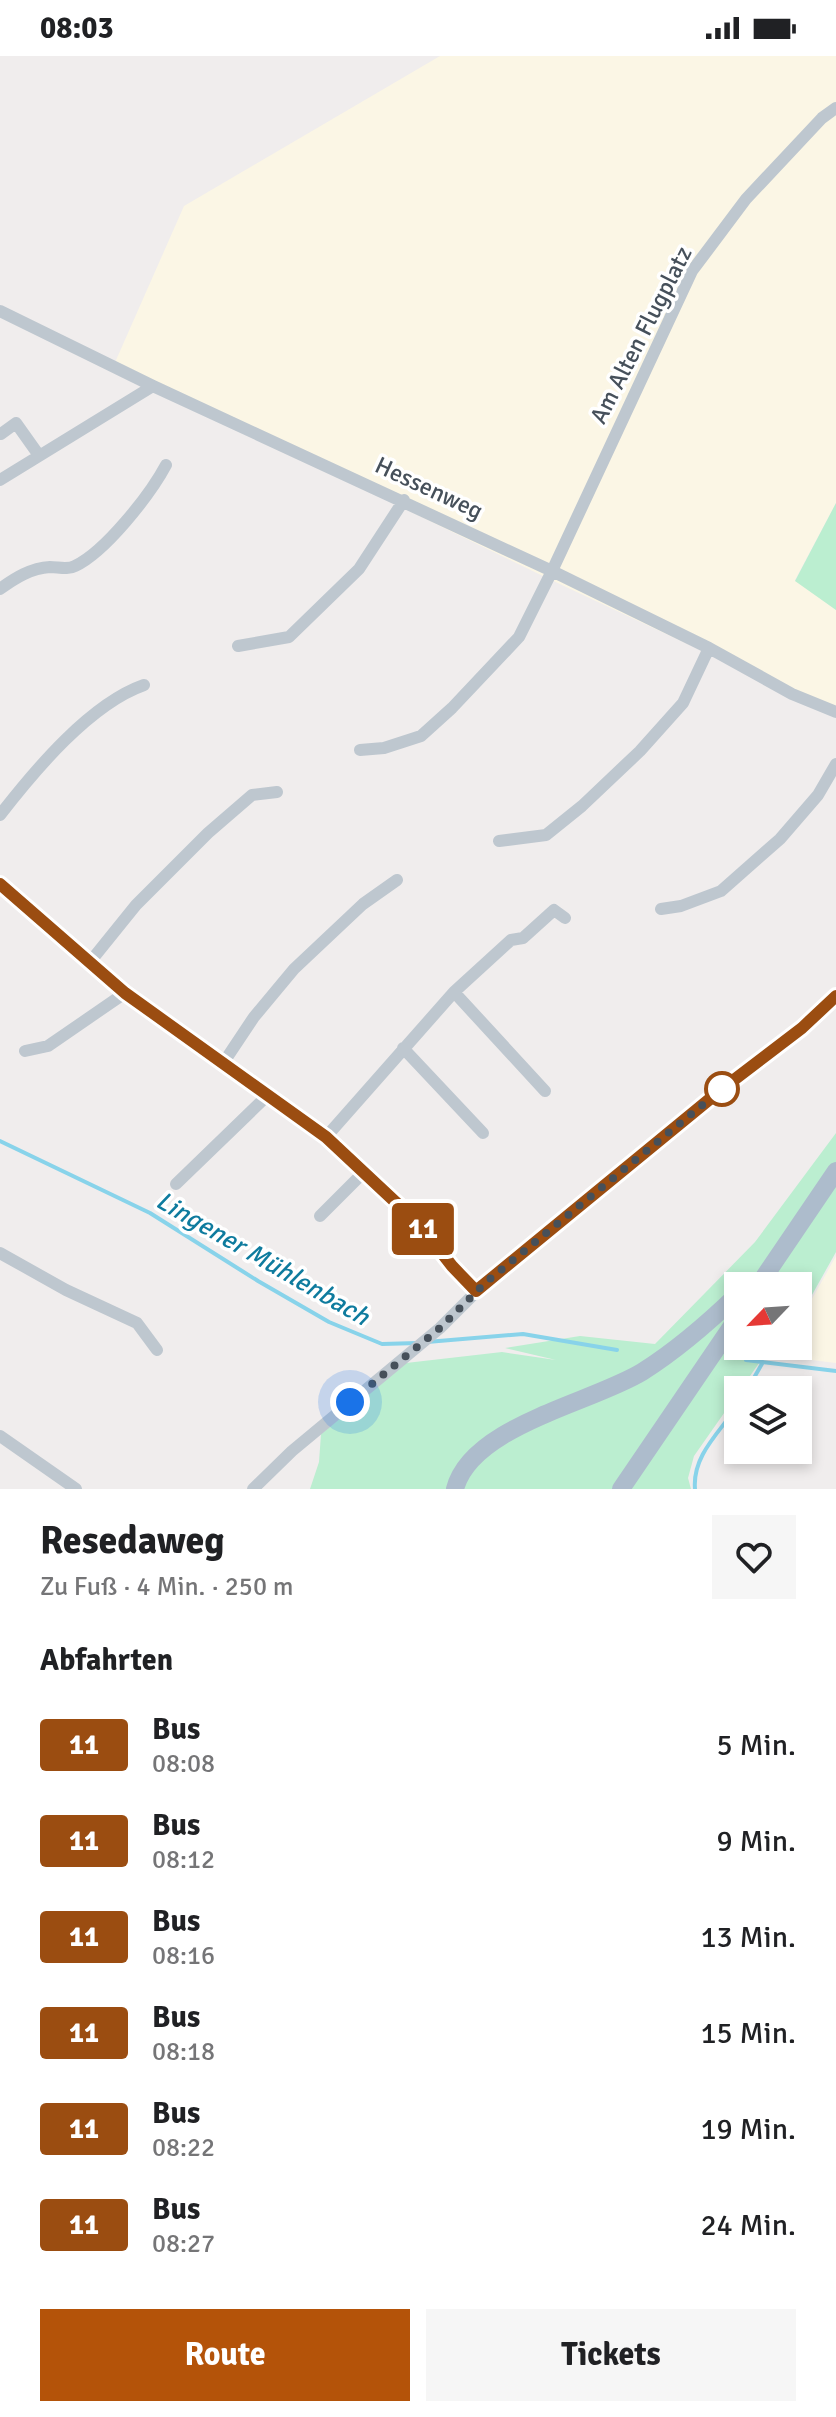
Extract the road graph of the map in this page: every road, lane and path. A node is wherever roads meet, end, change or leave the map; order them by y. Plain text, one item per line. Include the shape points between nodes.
1 (836, 108) edge
2 (0, 311) edge
3 (153, 386) junction
4 (1, 434) edge
5 (38, 454) junction
6 (166, 465) dead end
7 (0, 480) edge
8 (404, 500) junction
9 (552, 571) junction
10 (0, 589) edge
11 (238, 646) dead end
12 (709, 648) junction
13 (144, 685) dead end
14 (836, 712) edge
15 (360, 750) dead end
16 (836, 764) edge
17 (277, 792) dead end
18 (0, 815) edge
19 (499, 841) dead end
20 (397, 880) dead end
21 (0, 884) edge
22 (661, 909) dead end
23 (565, 918) dead end
24 (90, 962) junction
25 (454, 992) junction
26 (125, 993) junction
27 (836, 996) edge
28 (403, 1048) junction
29 (25, 1051) dead end
30 (224, 1062) junction
31 (545, 1091) dead end
32 (269, 1094) junction
33 (483, 1133) dead end
34 (326, 1137) junction
35 (836, 1171) edge
36 (364, 1172) junction
37 (176, 1184) dead end
38 (320, 1216) dead end
39 (781, 1250) junction
40 (0, 1253) edge
41 (760, 1272) edge
42 (767, 1272) edge
43 (476, 1291) junction
44 (724, 1307) edge
45 (724, 1338) edge
46 (157, 1350) dead end
47 (0, 1436) edge
48 (76, 1489) edge
49 (253, 1489) edge
50 (455, 1489) edge
51 (621, 1489) edge

1 - 9 street, Am Alten Flugplatz via 746,199 692,271
2 - 3 street, Hessenweg
3 - 5 street
3 - 8 street, Hessenweg
4 - 5 street via 16,423
5 - 7 street
6 - 10 street via 133,512 89,557 72,568 48,567 17,576
8 - 9 street, Hessenweg
8 - 11 street via 359,569 289,637
9 - 12 street, Hessenweg
9 - 15 street, Am Alten Flugplatz via 519,637 452,708 421,736
12 - 14 street, Hessenweg
12 - 19 street via 683,703 582,806 546,835
13 - 18 street via 124,692 54,751
16 - 22 street via 818,795 780,839 721,891
17 - 24 street via 252,795 208,833 136,905
20 - 30 street via 363,904 294,969
21 - 24 street
23 - 25 street via 554,910 523,938 511,940
24 - 26 street
25 - 28 street
25 - 31 street
26 - 29 street via 48,1046
26 - 30 street
27 - 43 street
28 - 33 street
28 - 34 street
30 - 32 street
32 - 34 street
32 - 37 street
34 - 36 street
35 - 39 main road
36 - 38 street
36 - 43 street via 420,1225
39 - 41 main road
39 - 42 main road
40 - 46 street via 137,1323
43 - 49 street
44 - 50 main road via 641,1373 512,1429 470,1458
45 - 51 main road
47 - 48 street

